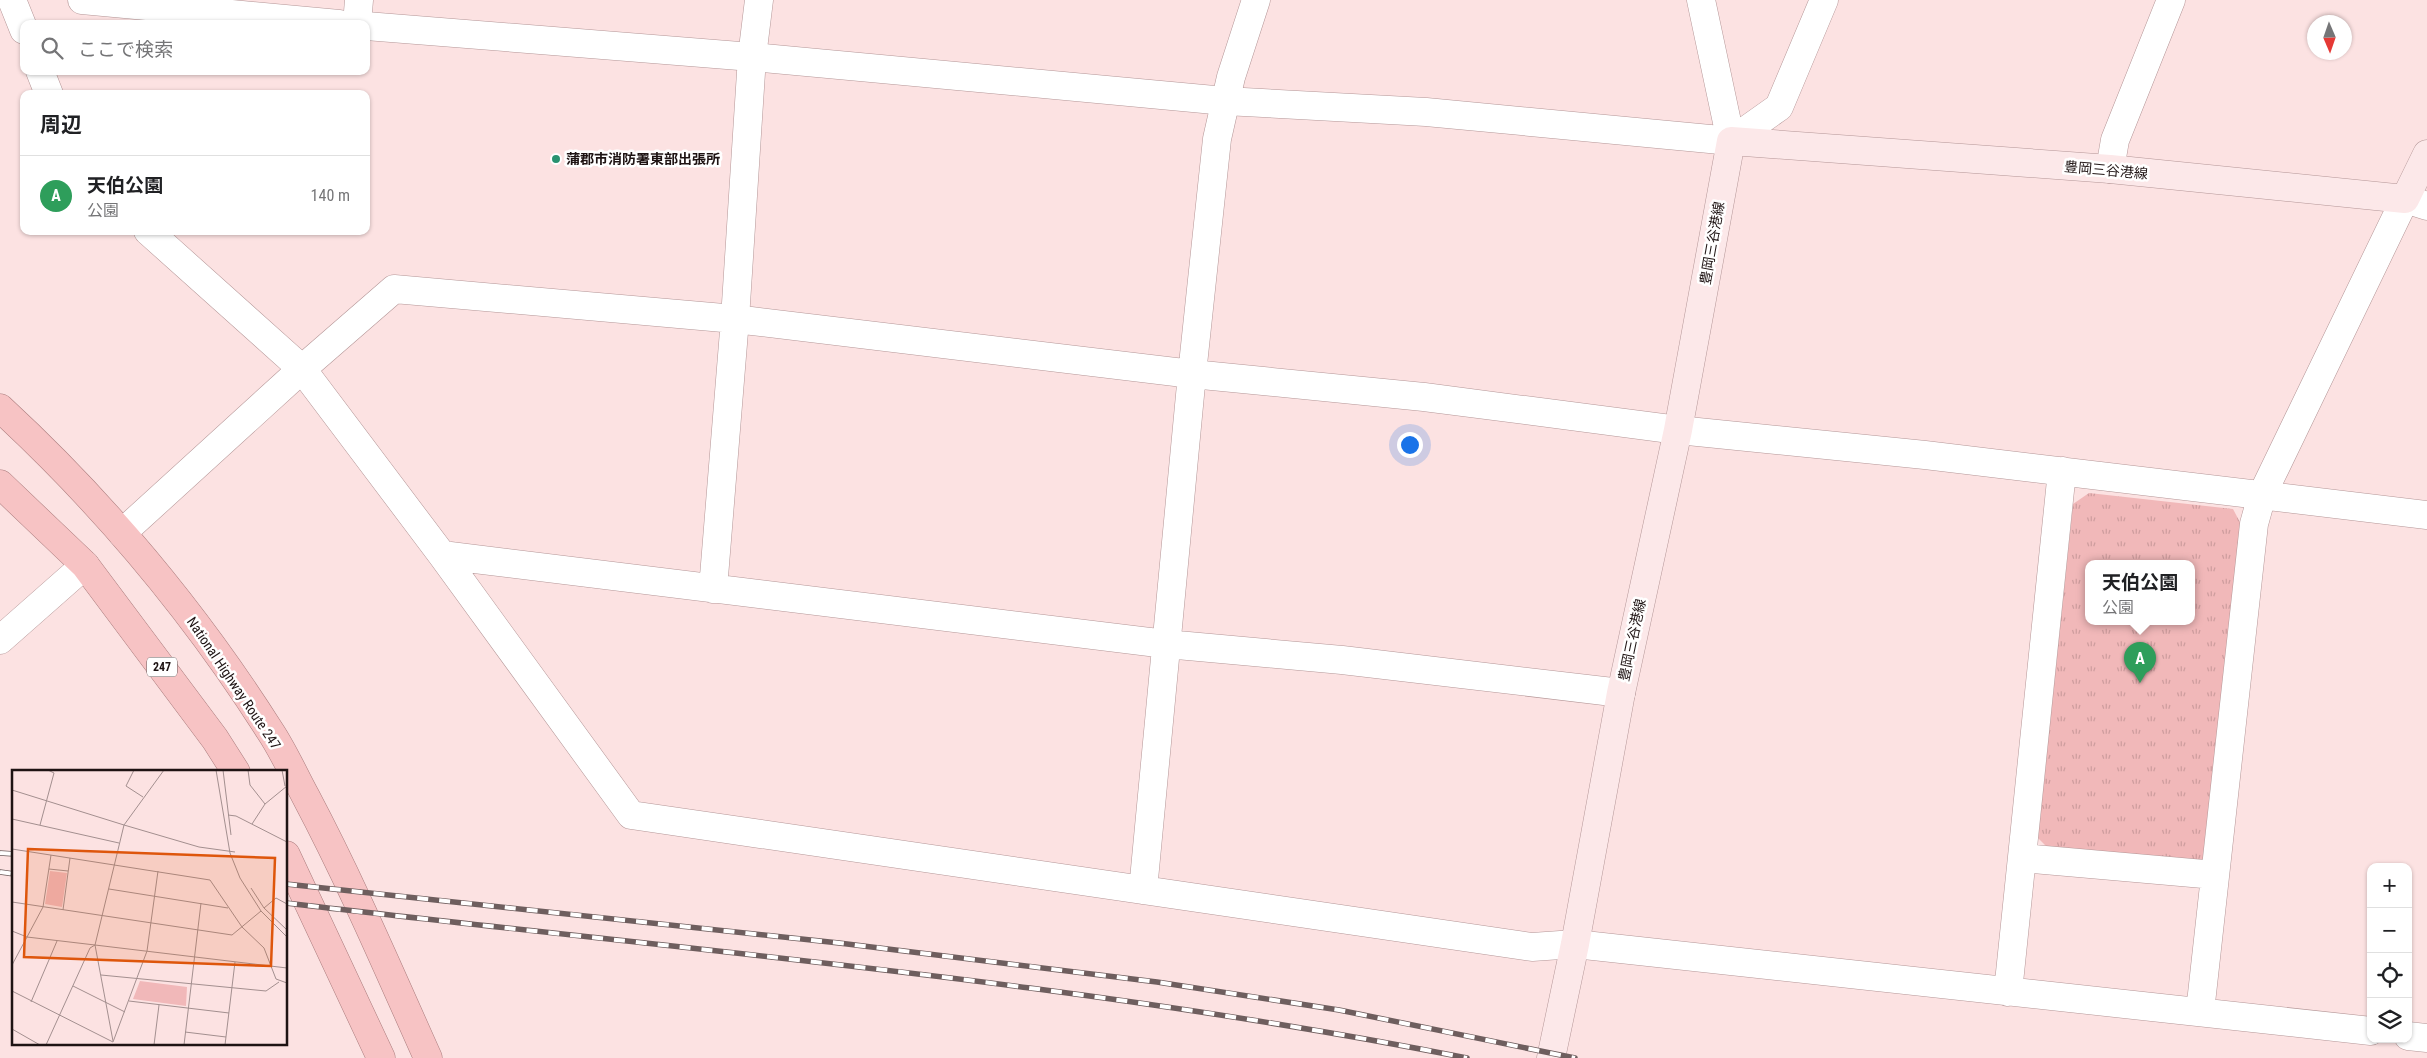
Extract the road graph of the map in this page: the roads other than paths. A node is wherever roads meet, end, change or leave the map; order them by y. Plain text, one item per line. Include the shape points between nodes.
1 (12, 0) edge
2 (82, 0) edge
3 (359, 0) edge
4 (759, 0) edge
5 (1256, 0) edge
6 (1701, 0) edge
7 (1824, 0) edge
8 (2171, 0) edge
9 (20, 20) edge
10 (296, 20) edge
11 (357, 20) edge
12 (370, 26) edge
13 (752, 57) junction
14 (42, 75) edge
15 (47, 90) edge
16 (1225, 101) junction
17 (1731, 141) junction
18 (2427, 154) edge
19 (2110, 169) junction
20 (2416, 203) edge
21 (152, 235) edge
22 (734, 319) junction
23 (302, 369) junction
24 (1192, 374) junction
25 (0, 408) edge
26 (1678, 430) junction
27 (2062, 471) junction
28 (0, 484) edge
29 (2262, 495) junction
30 (2427, 516) edge
31 (122, 533) junction
32 (442, 554) junction
33 (85, 565) junction
34 (713, 590) junction
35 (0, 640) edge
36 (1166, 644) junction
37 (1621, 693) junction
38 (235, 770) edge
39 (2022, 858) junction
40 (288, 859) edge
41 (2215, 875) junction
42 (1143, 890) junction
43 (1574, 944) junction
44 (2008, 992) junction
45 (2200, 1012) junction
46 (2367, 1031) edge
47 (2412, 1036) edge
48 (2427, 1038) edge
49 (381, 1058) edge
50 (428, 1058) edge
51 (1551, 1058) edge

1 - 9 street
2 - 10 street
3 - 11 street
4 - 13 street
5 - 16 street
6 - 17 street
7 - 17 street via 1779,107
8 - 19 street via 2115,140
12 - 13 street
13 - 16 street
13 - 22 street
14 - 15 street
16 - 17 street via 1426,112
16 - 24 street via 1217,139
17 - 19 main road, 豊岡三谷港線
17 - 26 main road, 豊岡三谷港線
18 - 20 main road
19 - 20 main road, 豊岡三谷港線
20 - 29 street
21 - 23 street
22 - 23 street via 394,289
22 - 24 street
22 - 34 street
23 - 31 street
23 - 32 street
24 - 26 street via 1424,397
24 - 36 street
25 - 31 highway, National Highway Route 247 via 50,454
26 - 27 street
26 - 37 main road, 豊岡三谷港線
27 - 29 street
27 - 39 street
28 - 33 highway, 247
29 - 30 street
29 - 41 street via 2254,524
31 - 50 highway, National Highway Route 247 via 199,629 271,732 333,848
32 - 34 street
32 - 42 street via 631,816
33 - 35 street
33 - 38 highway, 247 via 216,739
34 - 36 street
36 - 37 street
36 - 42 street
37 - 43 main road, 豊岡三谷港線
39 - 41 street
39 - 44 street
40 - 49 highway
41 - 45 street
42 - 43 street via 1532,946
43 - 44 street
43 - 51 main road, 豊岡三谷港線
44 - 45 street
45 - 46 street
47 - 48 street

